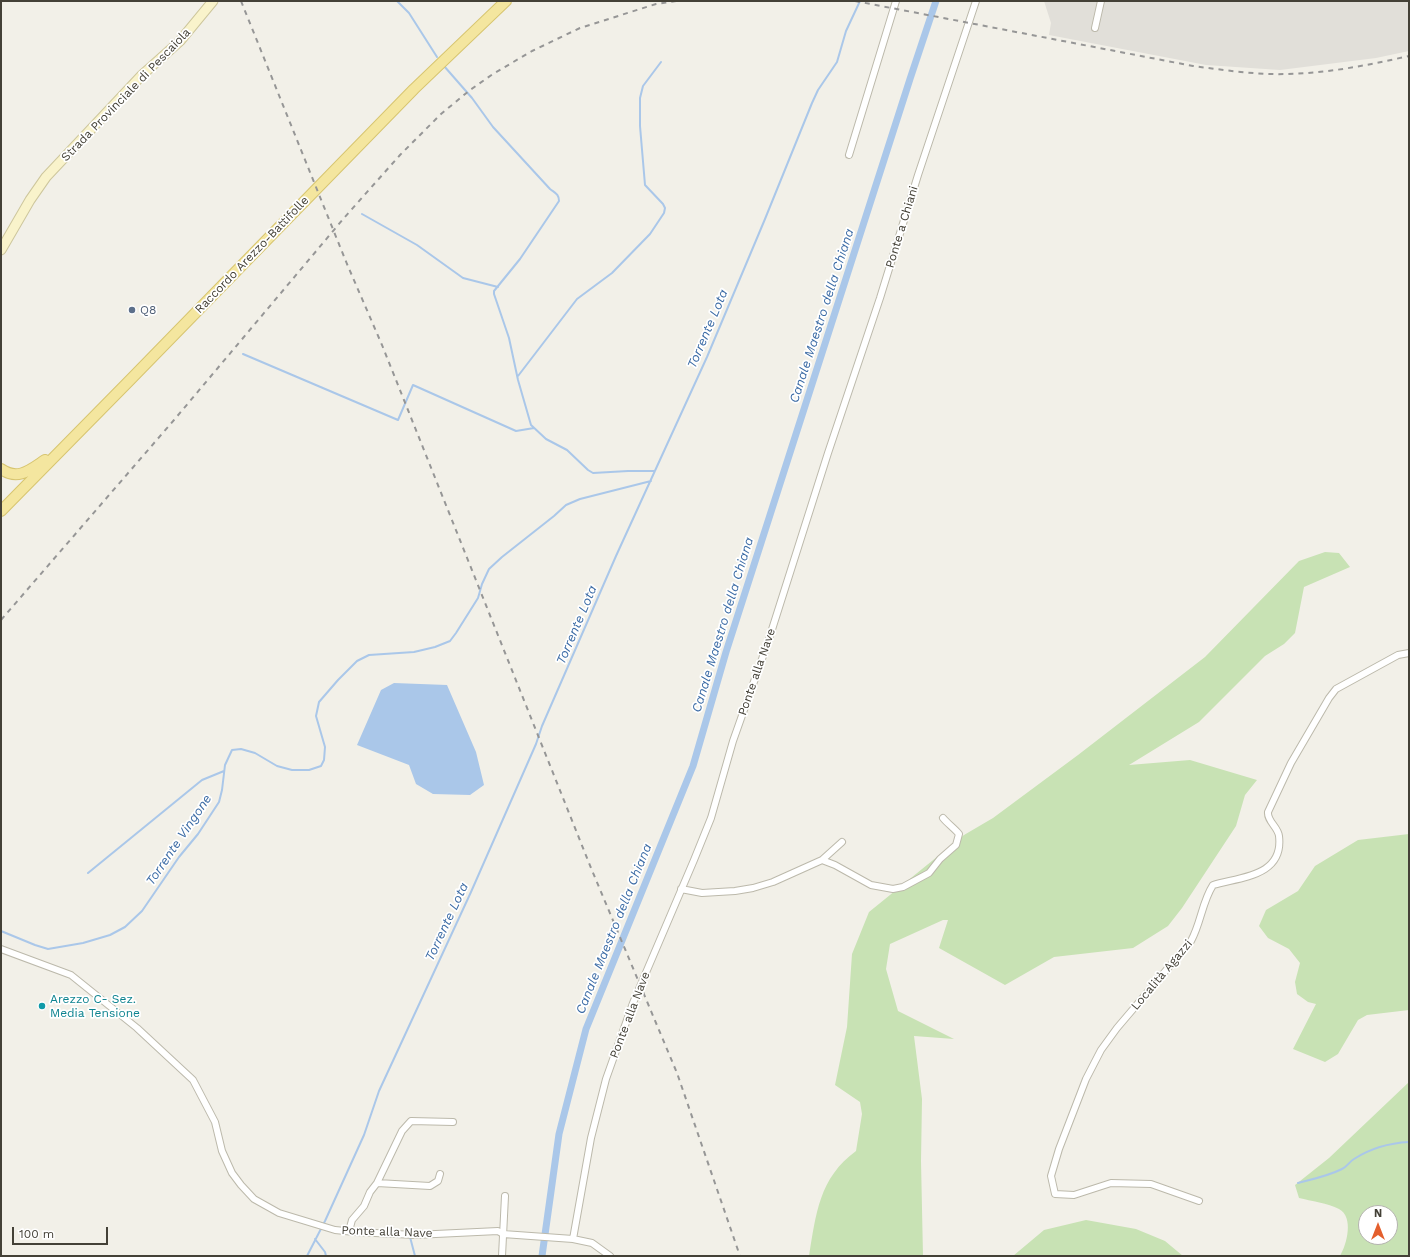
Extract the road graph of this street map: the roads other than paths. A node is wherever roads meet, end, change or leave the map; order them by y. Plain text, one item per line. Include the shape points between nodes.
1 (213, 1) edge
2 (506, 1) edge
3 (896, 1) edge
4 (976, 1) edge
5 (1101, 1) edge
6 (1095, 28) dead end
7 (849, 155) dead end
8 (1, 250) edge
9 (60, 450) junction
10 (828, 453) joint
11 (1, 469) edge
12 (1, 511) edge
13 (1409, 653) edge
14 (943, 818) dead end
15 (842, 842) dead end
16 (822, 860) junction
17 (681, 889) junction
18 (1, 949) edge
19 (453, 1122) dead end
20 (440, 1174) dead end
21 (377, 1183) junction
22 (505, 1196) dead end
23 (1199, 1201) dead end
24 (349, 1231) junction
25 (503, 1234) junction
26 (570, 1238) junction
27 (502, 1256) edge
28 (610, 1256) edge

1 - 8 main road, Strada Provinciale di Pescaiola via 180,42 142,75 46,177
2 - 9 main road, Raccordo Arezzo-Battifolle via 414,89
3 - 7 street
4 - 10 street, Ponte a Chiani
5 - 6 street
9 - 11 main road via 17,475 8,474
9 - 12 main road, Raccordo Arezzo-Battifolle
10 - 17 street, Ponte alla Nave via 710,818
13 - 23 street, Località Agazzi via 1398,655 1336,689 1329,698 1291,763 1268,812 1279,833 1276,858 1267,868 1255,874 1213,885 1191,941 1101,1050 1086,1079 1051,1176 1055,1194 1074,1195 1111,1183 1151,1184
14 - 16 street via 959,834 956,845 929,873 903,887 893,889 871,885
15 - 16 street
16 - 17 street via 753,888 702,893
17 - 26 street, Ponte alla Nave via 632,1003 606,1079
18 - 24 street, Ponte alla Nave via 71,975 137,1028 193,1080 215,1122 222,1151 232,1174 254,1199 279,1213 335,1230
19 - 21 street via 411,1121 402,1131
20 - 21 street via 438,1181 430,1186
21 - 24 street via 364,1206 352,1220
22 - 25 street
24 - 25 street, Ponte alla Nave via 415,1235 498,1231
25 - 26 street, Ponte alla Nave
25 - 27 street
26 - 28 street, Ponte alla Nave via 592,1243

